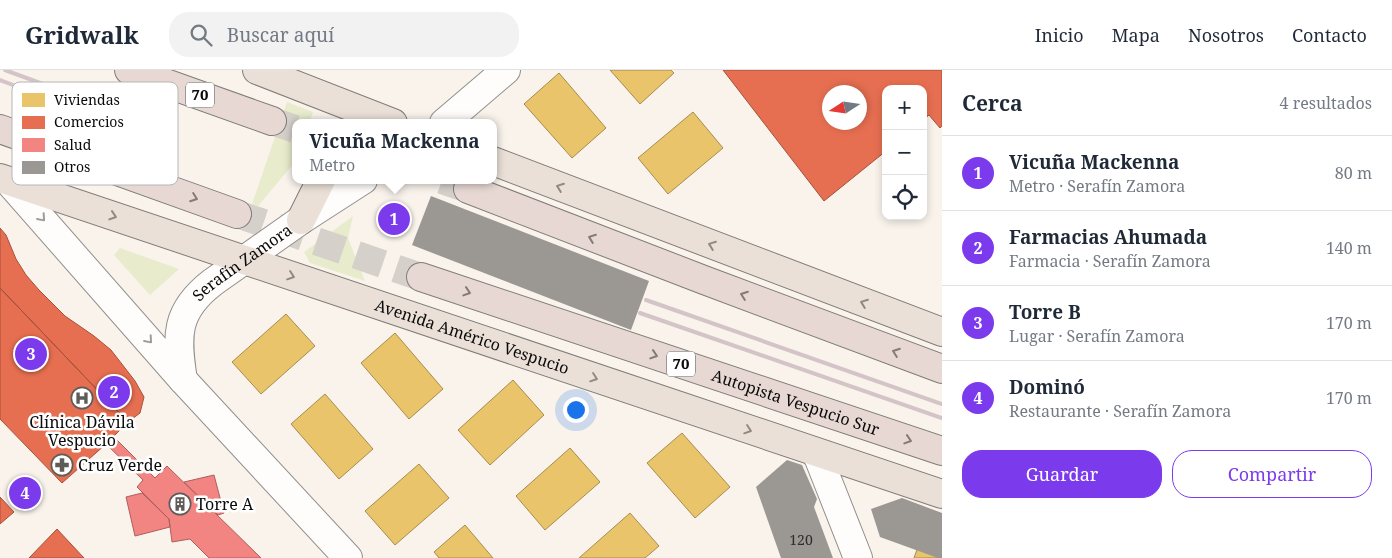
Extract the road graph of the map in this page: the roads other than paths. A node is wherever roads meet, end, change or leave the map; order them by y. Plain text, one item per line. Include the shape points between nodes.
1 (128, 70) edge
2 (257, 70) edge
3 (506, 70) edge
4 (163, 82) edge
5 (178, 87) edge
6 (339, 111) edge
7 (375, 119) edge
8 (449, 119) edge
9 (272, 120) tunnel mouth
10 (0, 129) edge
11 (12, 133) edge
12 (497, 163) edge
13 (5, 180) edge
14 (319, 184) edge
15 (357, 184) edge
16 (20, 185) edge
17 (156, 185) edge
18 (468, 190) tunnel mouth
19 (237, 214) tunnel mouth
20 (302, 220) junction
21 (245, 260) junction
22 (421, 277) tunnel mouth
23 (942, 332) edge
24 (942, 369) edge
25 (183, 380) junction
26 (942, 451) edge
27 (815, 452) junction
28 (942, 494) edge
29 (348, 558) edge
30 (858, 558) edge

1 - 4 highway, 70
2 - 6 main road
3 - 8 street
5 - 9 highway, 70
6 - 7 main road
10 -> 11 highway
23 -> 12 main road
13 -> 25 street
14 - 20 main road
15 - 20 street, Serafín Zamora
16 -> 21 main road, Avenida Américo Vespucio
17 -> 19 highway
24 -> 18 highway
20 - 21 street, Serafín Zamora
21 - 25 street, Serafín Zamora via 202,290 188,308 178,338
21 -> 27 main road, Avenida Américo Vespucio
22 -> 26 highway, Autopista Vespucio Sur / 70
25 - 29 street
27 - 28 main road, Avenida Américo Vespucio
27 - 30 street

